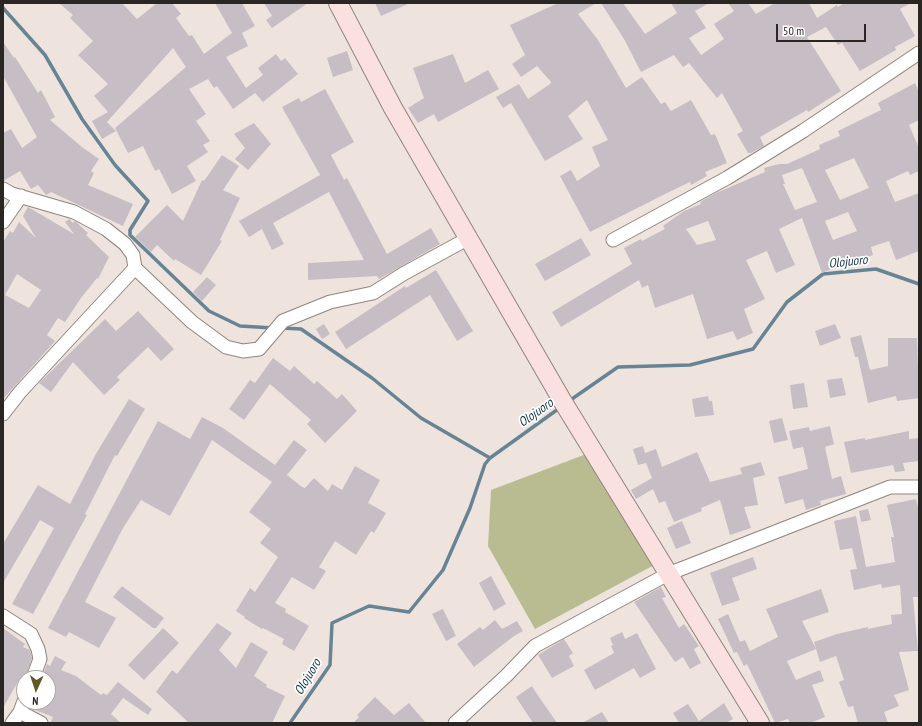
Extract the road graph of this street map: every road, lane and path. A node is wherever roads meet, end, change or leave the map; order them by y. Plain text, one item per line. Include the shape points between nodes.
1 (338, 3) edge
2 (919, 53) edge
3 (3, 189) edge
4 (21, 196) junction
5 (3, 222) edge
6 (468, 239) junction
7 (613, 240) dead end
8 (135, 268) junction
9 (3, 414) edge
10 (919, 487) edge
11 (668, 574) junction
12 (3, 616) edge
13 (36, 670) edge
14 (19, 712) edge
15 (41, 723) edge
16 (454, 723) edge
17 (760, 723) edge

1 - 6 street via 393,108
2 - 7 street via 803,131 727,178
3 - 4 street
4 - 5 street
4 - 8 street via 74,212 106,229 134,255
6 - 8 street via 373,293 330,302 283,321 259,349 243,351 226,346 192,322
6 - 11 street
8 - 9 street via 20,392
10 - 11 street via 890,487
11 - 16 street via 535,646
11 - 17 street
12 - 13 street via 31,634 40,659
14 - 15 street

